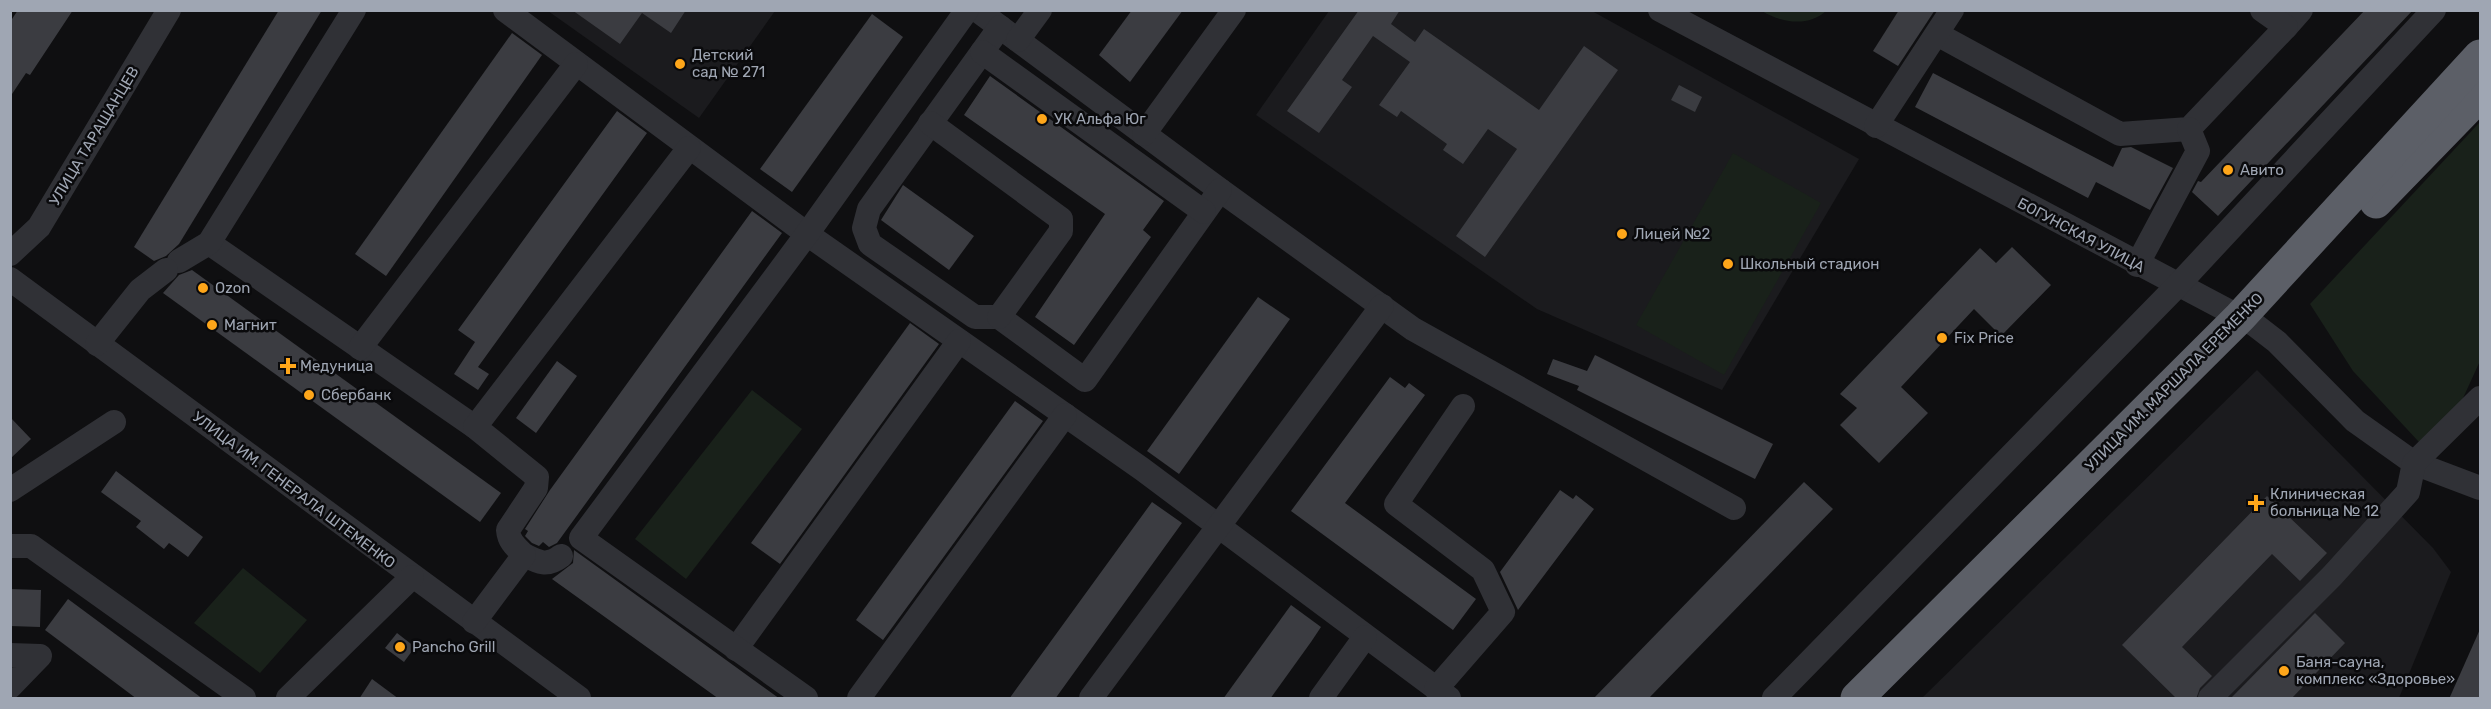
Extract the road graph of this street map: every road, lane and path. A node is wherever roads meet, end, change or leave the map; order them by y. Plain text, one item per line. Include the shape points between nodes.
1 (170, 10) edge
2 (354, 10) edge
3 (505, 10) edge
4 (967, 10) edge
5 (977, 10) edge
6 (1040, 10) edge
7 (1234, 10) edge
8 (1660, 10) edge
9 (1952, 10) edge
10 (2262, 10) edge
11 (2434, 10) edge
12 (2293, 19) edge
13 (1009, 33) junction
14 (1937, 33) junction
15 (982, 51) junction
16 (2481, 56) edge
17 (576, 64) junction
18 (2481, 94) edge
19 (930, 123) junction
20 (1876, 126) junction
21 (2189, 129) junction
22 (1144, 134) junction
23 (689, 148) junction
24 (1220, 190) junction
25 (1204, 212) junction
26 (807, 234) junction
27 (209, 243) junction
28 (10, 254) edge
29 (2138, 265) junction
30 (10, 279) edge
31 (2177, 286) junction
32 (1382, 306) junction
33 (999, 317) junction
34 (2248, 321) junction
35 (959, 341) junction
36 (97, 344) junction
37 (360, 348) junction
38 (2481, 398) edge
39 (1463, 406) dead end
40 (1065, 415) junction
41 (114, 422) dead end
42 (475, 427) junction
43 (2414, 463) junction
44 (2481, 488) edge
45 (10, 490) edge
46 (1734, 508) dead end
47 (1218, 526) junction
48 (10, 546) edge
49 (571, 547) junction
50 (524, 555) junction
51 (411, 577) junction
52 (474, 622) junction
53 (1365, 636) junction
54 (736, 649) junction
55 (10, 655) edge
56 (10, 687) edge
57 (1442, 694) edge
58 (244, 699) edge
59 (288, 699) edge
60 (579, 699) edge
61 (806, 699) edge
62 (859, 699) edge
63 (1091, 699) edge
64 (1321, 699) edge
65 (1774, 699) edge
66 (1857, 699) edge
67 (1885, 699) edge
68 (2210, 699) edge

1 - 28 street, УЛИЦА ТАРАЩАНЦЕВ via 39,227
2 - 27 street
3 - 17 street
4 - 26 street
5 - 13 street
6 - 13 street
7 - 22 street
8 - 20 street, БОГУНСКАЯ УЛИЦА
9 - 14 street
10 - 12 street
11 - 31 street
12 - 21 street
13 - 15 street
13 - 22 street
14 - 20 street
14 - 21 street via 2120,134
15 - 19 street
15 - 25 street
16 - 34 highway, УЛИЦА ИМ. МАРШАЛА ЕРЕМЕНКО
17 - 23 street
17 - 37 street
18 - 34 highway, УЛИЦА ИМ. МАРШАЛА ЕРЕМЕНКО
19 - 33 street via 1061,219 1060,231
19 - 33 street via 869,209 864,228 870,244 975,317
20 - 29 street, БОГУНСКАЯ УЛИЦА
21 - 29 street via 2198,151
22 - 24 street
23 - 26 street
23 - 42 street
24 - 25 street
24 - 32 street
25 - 33 street via 1086,380
26 - 35 street
26 - 49 street
27 - 36 street via 140,290
27 - 37 street
29 - 31 street, БОГУНСКАЯ УЛИЦА
30 - 36 street, УЛИЦА ИМ. ГЕНЕРАЛА ШТЕМЕНКО
31 - 34 street, БОГУНСКАЯ УЛИЦА
31 - 65 street
32 - 46 street via 1413,328
32 - 47 street
34 - 43 street, БОГУНСКАЯ УЛИЦА via 2277,342 2355,421
34 - 66 highway, УЛИЦА ИМ. МАРШАЛА ЕРЕМЕНКО
34 - 67 highway, УЛИЦА ИМ. МАРШАЛА ЕРЕМЕНКО
35 - 40 street
35 - 54 street
36 - 51 street, УЛИЦА ИМ. ГЕНЕРАЛА ШТЕМЕНКО
37 - 42 street
38 - 43 street
39 - 57 street via 1396,504 1483,570 1503,612
40 - 47 street
40 - 62 street
41 - 45 street
42 - 50 street via 537,477 536,488 508,530 508,538
43 - 44 street, БОГУНСКАЯ УЛИЦА
43 - 68 street via 2408,492 2332,576
47 - 53 street
47 - 63 street
48 - 58 street via 31,546
49 - 50 street via 555,561 540,563
49 - 54 street
50 - 52 street
51 - 52 street, УЛИЦА ИМ. ГЕНЕРАЛА ШТЕМЕНКО
51 - 59 street
52 - 60 street, УЛИЦА ИМ. ГЕНЕРАЛА ШТЕМЕНКО
53 - 57 street
53 - 64 street
54 - 61 street
55 - 56 street via 40,657

